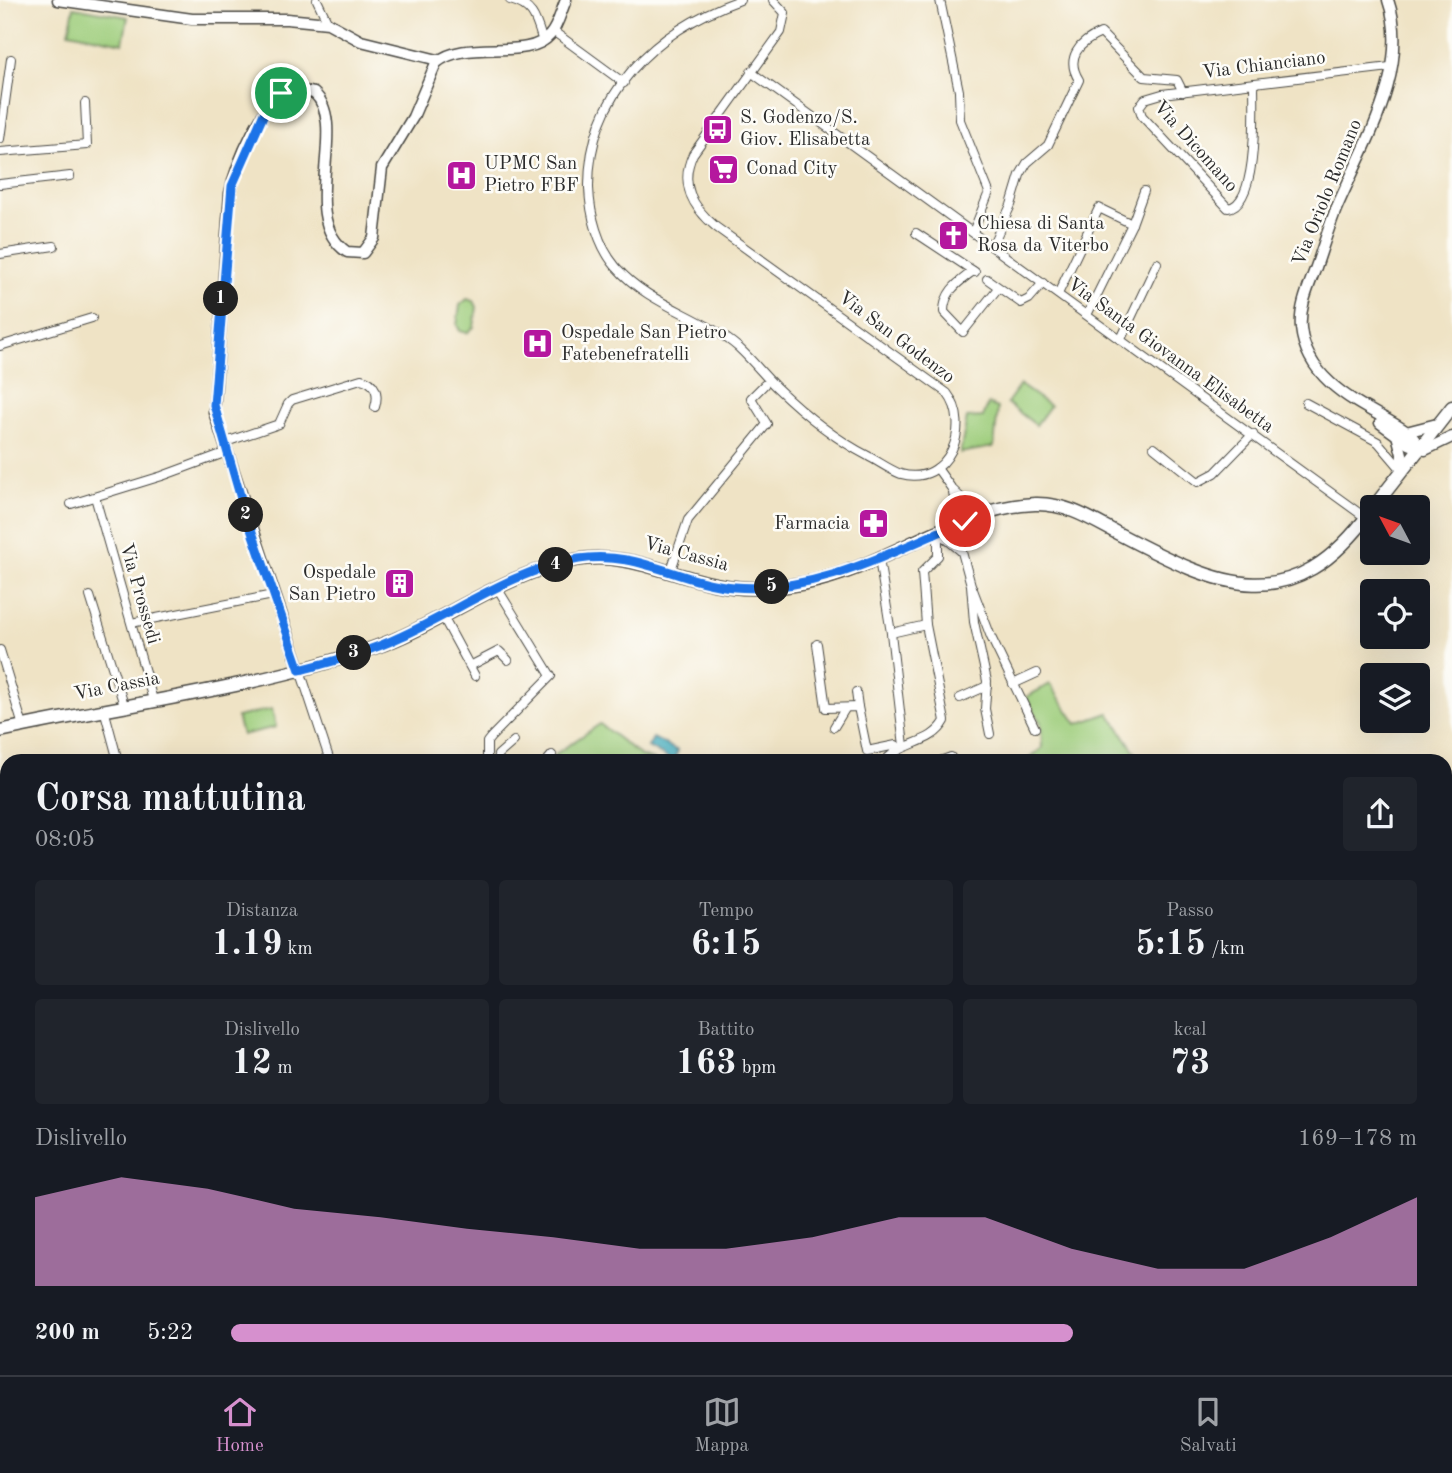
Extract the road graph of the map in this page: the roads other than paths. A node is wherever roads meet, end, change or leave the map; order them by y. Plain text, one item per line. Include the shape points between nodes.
1 (58, 0) edge
2 (317, 0) edge
3 (510, 0) edge
4 (566, 0) edge
5 (740, 0) edge
6 (773, 0) edge
7 (940, 0) edge
8 (1388, 0) edge
9 (328, 23) junction
10 (553, 31) junction
11 (543, 42) junction
12 (11, 59) dead end
13 (438, 60) junction
14 (1390, 67) junction
15 (751, 72) junction
16 (624, 83) junction
17 (1254, 83) junction
18 (1183, 92) junction
19 (1143, 101) joint
20 (85, 103) dead end
21 (0, 139) edge
22 (0, 152) edge
23 (70, 176) dead end
24 (0, 184) edge
25 (1144, 191) dead end
26 (1132, 223) junction
27 (973, 232) junction
28 (916, 233) dead end
29 (54, 246) dead end
30 (992, 246) junction
31 (0, 254) edge
32 (1157, 263) dead end
33 (987, 279) dead end
34 (1043, 283) junction
35 (998, 288) junction
36 (1058, 294) junction
37 (1087, 315) junction
38 (92, 318) dead end
39 (1121, 339) junction
40 (0, 346) edge
41 (764, 384) dead end
42 (1306, 403) dead end
43 (375, 407) dead end
44 (1452, 407) edge
45 (1437, 424) junction
46 (1401, 433) junction
47 (1252, 435) junction
48 (1452, 437) edge
49 (225, 447) junction
50 (1154, 447) dead end
51 (1418, 447) junction
52 (937, 468) junction
53 (1401, 469) junction
54 (952, 489) junction
55 (1382, 495) edge
56 (95, 497) junction
57 (71, 504) dead end
58 (1360, 505) edge
59 (979, 515) junction
60 (962, 522) junction
61 (1360, 524) edge
62 (939, 533) junction
63 (962, 552) junction
64 (878, 559) junction
65 (671, 570) junction
66 (971, 585) junction
67 (496, 586) junction
68 (273, 594) junction
69 (90, 596) dead end
70 (442, 615) junction
71 (136, 622) dead end
72 (926, 625) junction
73 (891, 633) junction
74 (817, 644) dead end
75 (0, 650) edge
76 (508, 660) dead end
77 (470, 666) junction
78 (300, 670) junction
79 (1037, 673) dead end
80 (475, 676) dead end
81 (1013, 684) junction
82 (987, 686) junction
83 (856, 692) dead end
84 (960, 698) dead end
85 (153, 700) junction
86 (124, 705) junction
87 (858, 707) junction
88 (104, 709) junction
89 (845, 709) junction
90 (1028, 716) junction
91 (1019, 721) dead end
92 (23, 726) junction
93 (834, 727) dead end
94 (1035, 728) dead end
95 (0, 731) edge
96 (990, 734) dead end
97 (514, 741) dead end
98 (902, 748) junction
99 (116, 754) edge
100 (328, 754) edge
101 (488, 754) edge
102 (499, 754) edge
103 (894, 754) edge

1 - 9 street via 192,19
2 - 9 street
3 - 11 street via 533,11
4 - 10 street
5 - 16 street via 673,32
6 - 15 street via 782,8 785,23
7 - 27 street via 959,91 960,120 989,192
8 - 14 street, Via Oriolo Romano
9 - 13 street via 361,41
10 - 11 street
10 - 16 street
11 - 13 street via 464,51
12 - 21 street
13 - 49 street via 413,117 382,168 374,238 361,254 339,246 329,221 323,186 326,118 320,100 312,93 291,89 278,94 266,109 230,193 214,405
14 - 17 street, Via Chianciano
14 - 46 street, Via Oriolo Romano via 1381,111 1336,208 1301,317 1305,347 1315,367 1336,388
15 - 27 street, Via Santa Giovanna Elisabetta
15 - 52 street, Via San Godenzo via 688,165 693,203 707,219 947,393 959,424 953,449
16 - 52 street via 597,129 590,168 593,220 616,268 655,300 727,338 830,434 901,474
17 - 18 street, Via Chianciano
17 - 19 street, Via Dicomano via 1252,164 1242,199 1230,208 1142,116 1139,107
18 - 19 street, Via Chianciano
18 - 30 street via 1182,85 1171,78 1144,77 1101,33 1088,38 1073,54 1072,67 1079,80 1048,145 1020,175
20 - 22 street via 87,145
23 - 24 street
25 - 26 street
26 - 36 street via 1099,208
26 - 37 street
27 - 30 street, Via Santa Giovanna Elisabetta
28 - 35 street via 976,272 958,282 944,304 947,317 963,332
29 - 31 street
30 - 34 street, Via Santa Giovanna Elisabetta
32 - 39 street
33 - 35 street
34 - 35 street via 1021,303
34 - 36 street, Via Santa Giovanna Elisabetta
36 - 37 street, Via Santa Giovanna Elisabetta
37 - 39 street, Via Santa Giovanna Elisabetta
38 - 40 street
39 - 47 street, Via Santa Giovanna Elisabetta
41 - 65 street via 751,398 767,424 688,520
42 - 53 street via 1382,444
43 - 49 street via 375,388 361,379 292,400 279,424
44 - 45 main road, Via Cassia
45 - 46 street
45 - 51 main road, Via Cassia
46 - 51 street, Via Oriolo Romano
46 - 53 street
47 - 50 street via 1215,473 1198,482
47 - 58 street, Via Santa Giovanna Elisabetta
48 - 51 street via 1430,449
49 - 56 street
49 - 68 street
51 - 53 main road, Via Cassia
52 - 54 street
53 - 55 main road, Via Cassia
54 - 59 street
54 - 60 street
56 - 57 street
56 - 85 street, Via Prossedi
59 - 60 main road, Via Cassia
59 - 61 main road, Via Cassia via 1027,504 1061,506 1179,562 1232,581 1260,585 1308,573 1340,549
60 - 62 main road, Via Cassia
60 - 63 street
62 - 63 street
62 - 64 main road, Via Cassia
62 - 72 street via 938,556 922,572
63 - 66 street
64 - 65 main road, Via Cassia via 814,581 767,587 731,587
64 - 73 street
65 - 67 main road, Via Cassia via 623,558 591,558 543,568
66 - 81 street
66 - 82 street
67 - 70 main road, Via Cassia
67 - 101 street via 551,676 491,737
68 - 71 street
68 - 78 street
69 - 86 street
70 - 77 street
70 - 78 main road, Via Cassia via 386,643
72 - 73 street
72 - 98 street via 945,721 933,736
73 - 98 street
74 - 89 street via 827,708
75 - 92 street
76 - 77 street via 499,651
77 - 80 street
78 - 85 main road, Via Cassia
78 - 100 street
79 - 81 street
81 - 90 street
82 - 84 street
82 - 96 street
83 - 87 street
85 - 86 main road, Via Cassia
86 - 88 main road, Via Cassia
87 - 89 street
87 - 98 street via 864,749
88 - 92 main road, Via Cassia
88 - 99 street
89 - 93 street
90 - 91 street
90 - 94 street
92 - 95 main road, Via Cassia
97 - 102 street
98 - 103 street

